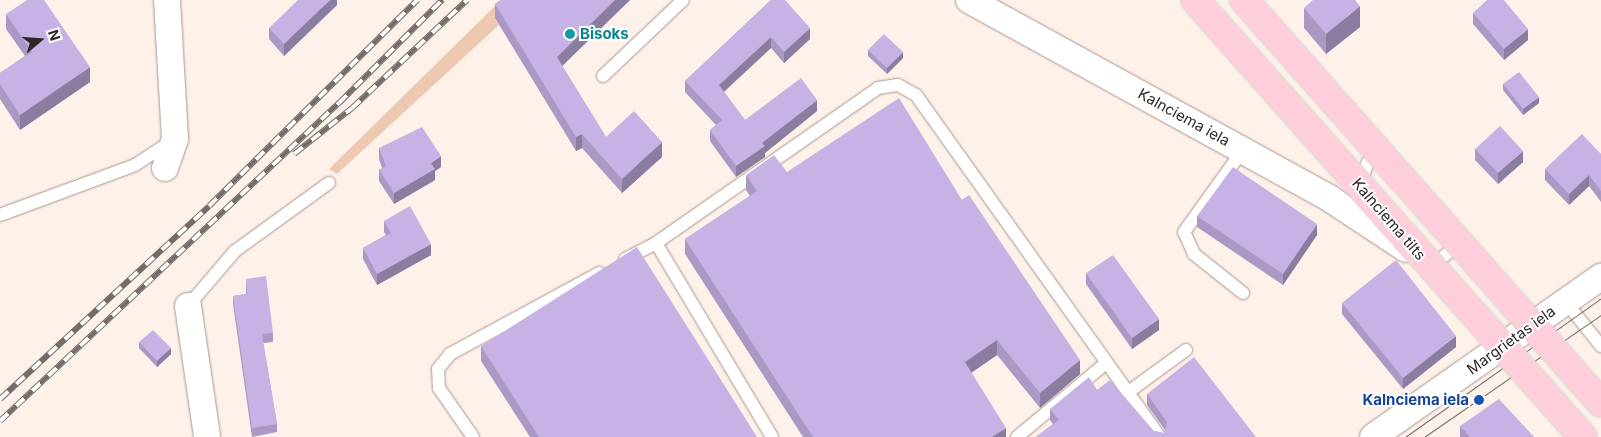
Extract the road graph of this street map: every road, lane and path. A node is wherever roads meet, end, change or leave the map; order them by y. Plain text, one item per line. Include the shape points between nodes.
1 (166, 0) edge
2 (683, 0) edge
3 (969, 0) edge
4 (1196, 0) edge
5 (1244, 0) edge
6 (604, 76) dead end
7 (1345, 100) dead end
8 (175, 139) junction
9 (1383, 145) junction
10 (1243, 150) junction
11 (165, 168) dead end
12 (329, 183) dead end
13 (1350, 211) junction
14 (0, 215) edge
15 (1464, 239) junction
16 (656, 242) junction
17 (1428, 271) junction
18 (1601, 277) edge
19 (1243, 293) dead end
20 (1565, 301) junction
21 (188, 306) joint
22 (1536, 322) junction
23 (1601, 346) edge
24 (1186, 350) dead end
25 (1498, 350) junction
26 (1105, 364) junction
27 (1127, 393) junction
28 (1601, 403) edge
29 (207, 437) edge
30 (473, 437) edge
31 (772, 437) edge
32 (1017, 437) edge
33 (1160, 437) edge
34 (1373, 437) edge
35 (1583, 437) edge

1 - 8 street
2 - 6 lane
3 - 10 street, Kalnciema iela
4 - 35 main road, Kalnciema tilts, bridge
5 - 28 main road, bridge
7 - 9 lane
8 - 11 street
8 - 14 lane via 135,164
9 - 13 lane via 1368,162
9 - 15 lane
10 - 13 street, Kalnciema iela
10 - 19 lane via 1184,232 1194,254
12 - 21 lane via 235,251
13 - 17 street, Kalnciema iela via 1387,233
15 - 17 lane
15 - 22 lane
16 - 26 lane via 878,88 898,86 916,95
16 - 30 lane via 450,354 438,369 439,388
16 - 31 lane
17 - 25 street, Kalnciema iela
18 - 20 street, Margrietas iela
20 - 22 street, Margrietas iela
20 - 23 lane
21 - 29 street
22 - 25 street, Margrietas iela
24 - 27 lane
25 - 34 street, Margrietas iela
26 - 27 lane
26 - 32 lane
27 - 33 lane

